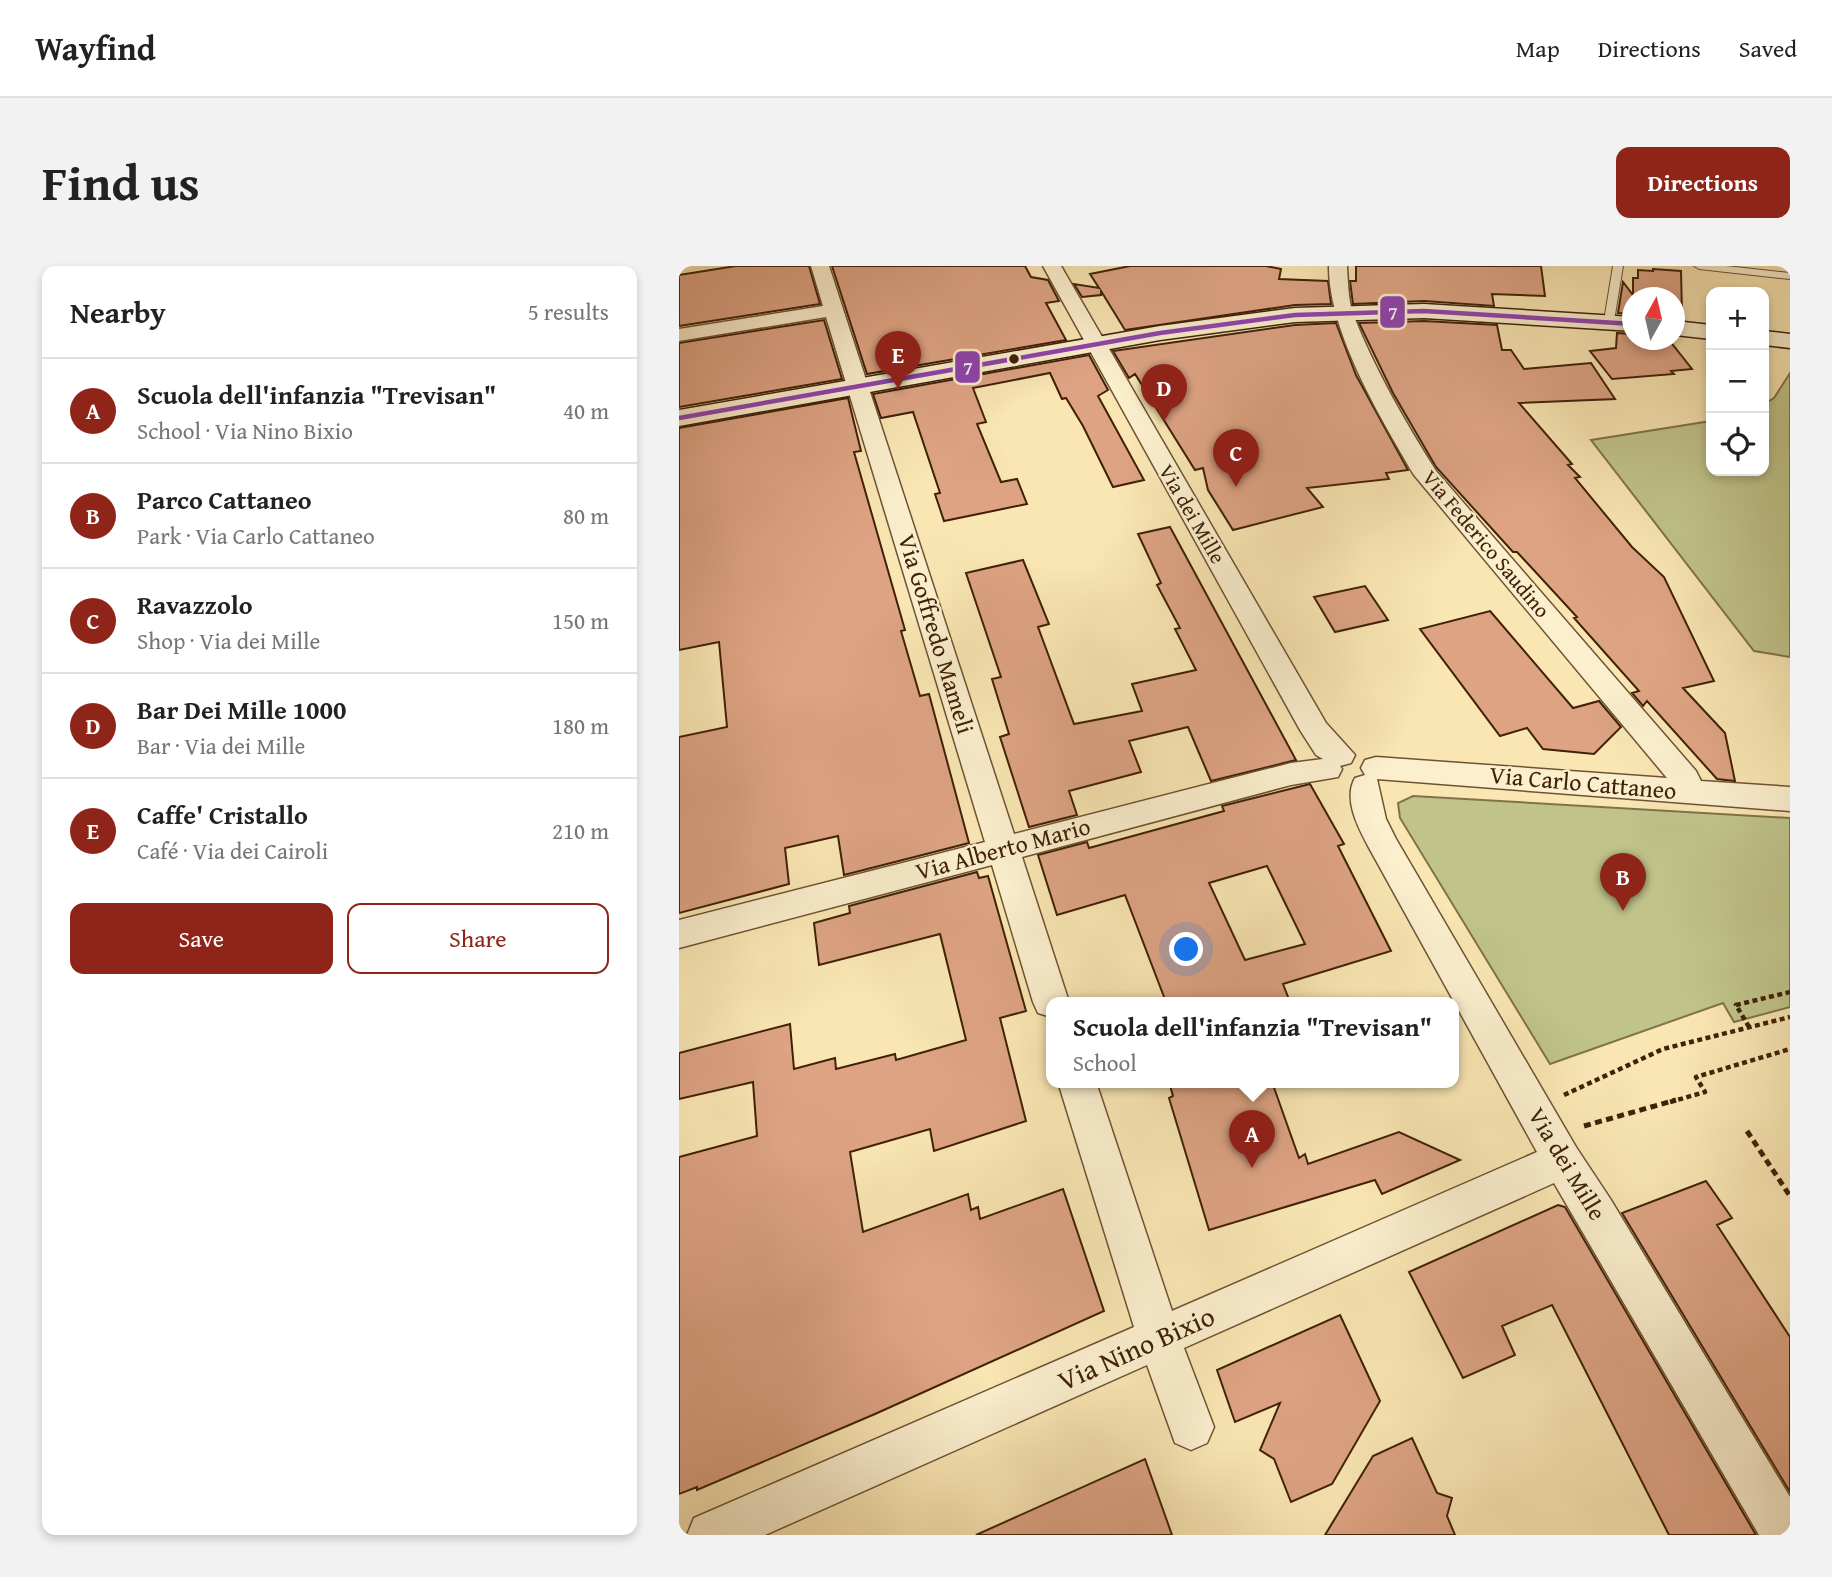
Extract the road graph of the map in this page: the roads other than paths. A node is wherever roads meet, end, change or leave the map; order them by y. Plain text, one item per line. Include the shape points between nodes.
1 (820, 266) edge
2 (1052, 266) edge
3 (1338, 266) edge
4 (1618, 266) edge
5 (1699, 266) edge
6 (1790, 276) edge
7 (833, 310) junction
8 (1343, 313) junction
9 (1621, 322) edge
10 (1685, 329) edge
11 (1706, 331) edge
12 (679, 335) edge
13 (1769, 339) edge
14 (1790, 341) edge
15 (1096, 344) junction
16 (859, 386) junction
17 (679, 418) edge
18 (1334, 762) junction
19 (1371, 777) junction
20 (1689, 792) junction
21 (1790, 799) edge
22 (1002, 848) junction
23 (679, 934) edge
24 (1049, 997) edge
25 (1079, 1088) edge
26 (1571, 1144) junction
27 (1159, 1338) junction
28 (1191, 1427) dead end
29 (711, 1535) edge
30 (1786, 1535) edge

1 - 7 street, Via Goffredo Mameli
2 - 15 street, Via dei Mille
3 - 8 street, Via Federico Saudino
4 - 9 lane
5 - 6 lane
7 - 12 street
7 - 16 street, Via Goffredo Mameli
8 - 9 street via 1424,311
8 - 15 street via 1227,323
8 - 20 street, Via Federico Saudino via 1399,431 1426,475 1685,779
10 - 11 street
13 - 14 street
15 - 16 street
15 - 18 street, Via dei Mille
16 - 17 street
16 - 22 street, Via Goffredo Mameli
18 - 19 street, Via Carlo Cattaneo via 1362,756
18 - 22 street, Via Alberto Mario
19 - 20 street, Via Carlo Cattaneo
19 - 26 street, Via dei Mille via 1370,819
20 - 21 street, Via Carlo Cattaneo
22 - 23 street, Via Alberto Mario
22 - 24 street, Via Goffredo Mameli
25 - 27 street
26 - 27 street, Via Nino Bixio
26 - 30 street, Via dei Mille via 1597,1214
27 - 28 street
27 - 29 street, Via Nino Bixio

